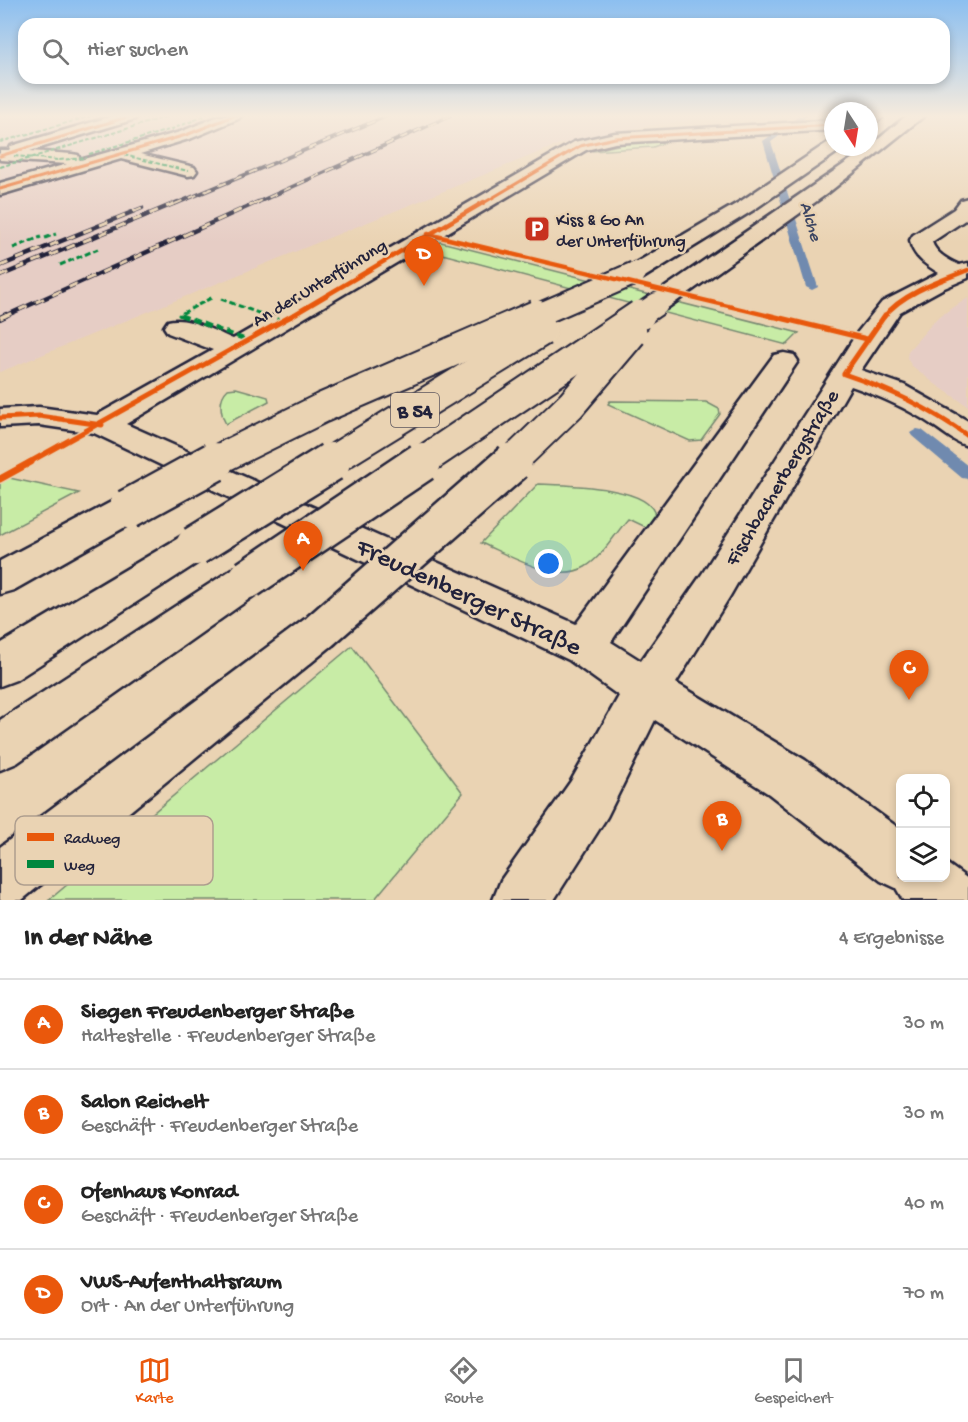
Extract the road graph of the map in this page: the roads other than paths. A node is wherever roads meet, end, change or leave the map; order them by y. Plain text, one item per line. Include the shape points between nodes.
1 (44, 158) edge
2 (84, 158) edge
3 (93, 158) edge
4 (140, 158) edge
5 (560, 158) edge
6 (817, 158) edge
7 (864, 158) edge
8 (71, 161) junction
9 (188, 171) dead end
10 (0, 180) edge
11 (0, 189) edge
12 (968, 204) edge
13 (962, 272) edge
14 (635, 273) junction
15 (657, 304) junction
16 (177, 327) dead end
17 (235, 349) junction
18 (784, 361) dead end
19 (844, 374) junction
20 (0, 418) edge
21 (102, 425) junction
22 (968, 436) edge
23 (0, 579) edge
24 (584, 646) junction
25 (0, 667) edge
26 (647, 690) junction
27 (0, 747) edge
28 (84, 816) edge
29 (896, 859) edge
30 (15, 870) edge
31 (0, 882) edge
32 (925, 882) edge
33 (520, 900) edge
34 (949, 900) edge

1 - 8 main road
2 - 8 main road
3 - 11 main road
4 - 9 main road
5 - 17 main road, An der Unterführung
6 - 14 main road, B 54
7 - 15 main road, B 54
8 - 10 main road
12 - 13 main road via 921,240 925,252
13 - 19 main road, Fischbacherbergstraße via 891,307
14 - 23 main road, bridge via 322,408 219,459
14 - 25 main road, B 54, bridge
15 - 27 main road, B 54, bridge
15 - 28 main road, bridge via 571,405 491,483 320,631
16 - 17 main road
17 - 21 main road, An der Unterführung
18 - 24 main road
19 - 22 main road via 893,391
19 - 26 main road, Fischbacherbergstraße via 716,585
20 - 21 main road, Freudenberger Straße via 39,416
21 - 24 main road, Freudenberger Straße
24 - 26 main road, Freudenberger Straße
26 - 29 main road, Freudenberger Straße via 787,777
26 - 33 main road, Fischbacherbergstraße via 589,799
30 - 31 main road, bridge
32 - 34 main road

